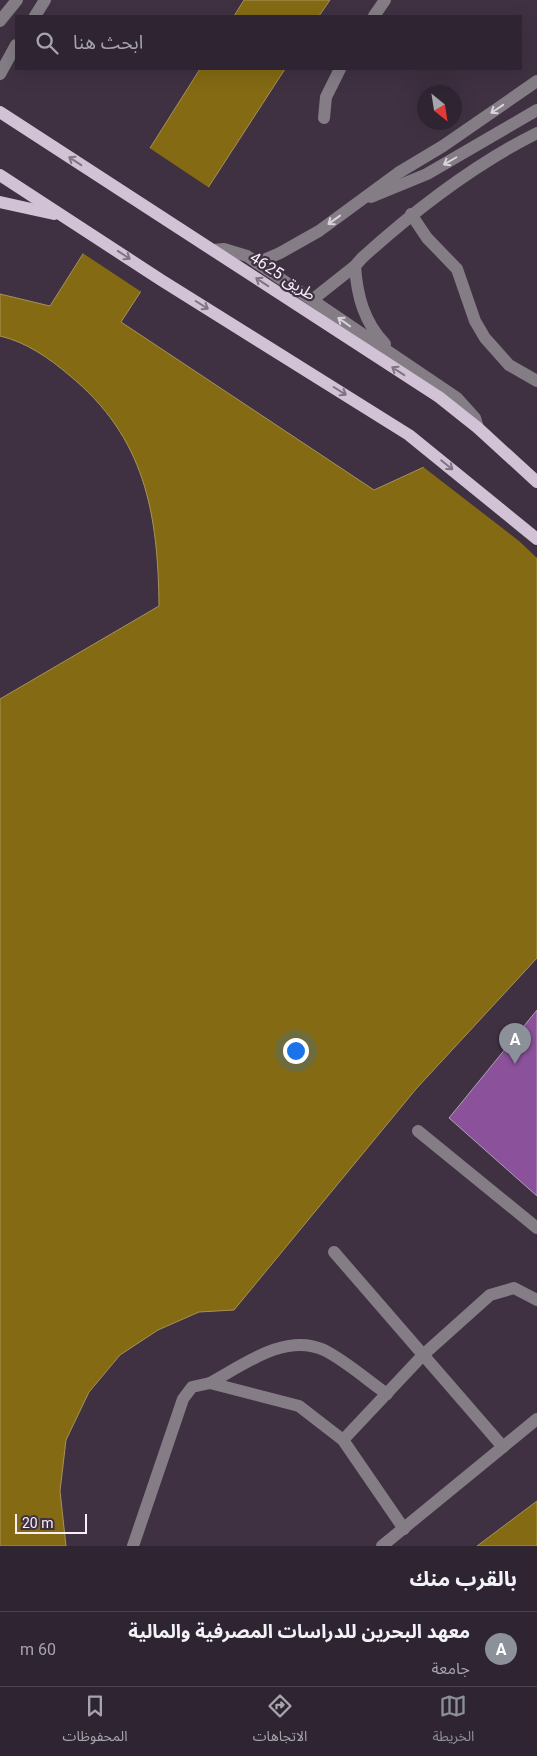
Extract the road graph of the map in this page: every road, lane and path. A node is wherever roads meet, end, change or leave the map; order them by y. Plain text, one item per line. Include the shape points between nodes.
1 (17, 0) edge
2 (45, 0) edge
3 (385, 0) edge
4 (36, 15) edge
5 (375, 15) edge
6 (0, 21) edge
7 (15, 47) edge
8 (340, 70) edge
9 (0, 74) edge
10 (537, 81) edge
11 (537, 110) edge
12 (0, 112) edge
13 (324, 118) dead end
14 (537, 124) edge
15 (537, 133) edge
16 (0, 174) edge
17 (360, 200) junction
18 (0, 202) edge
19 (411, 214) junction
20 (63, 216) junction
21 (213, 250) junction
22 (359, 262) junction
23 (257, 263) junction
24 (312, 300) junction
25 (399, 358) junction
26 (537, 381) edge
27 (478, 428) junction
28 (537, 482) edge
29 (537, 539) edge
30 (418, 1131) dead end
31 (537, 1228) edge
32 (334, 1252) dead end
33 (537, 1300) edge
34 (423, 1355) junction
35 (210, 1383) junction
36 (387, 1394) junction
37 (537, 1419) edge
38 (343, 1440) junction
39 (502, 1447) junction
40 (404, 1529) junction
41 (133, 1546) edge
42 (382, 1546) edge

1 - 6 street
2 - 4 street
3 - 5 street
7 - 9 street
8 - 13 street via 326,97
10 -> 17 street
11 -> 17 street via 426,174
21 -> 12 main road, طريق 4625
14 - 22 street via 456,175 379,234
15 - 19 street via 484,162
16 - 20 main road
17 -> 23 street via 303,241
18 - 20 main road
19 - 22 street
19 - 26 street via 427,238 458,269 475,321 485,338 509,365
20 -> 29 main road via 409,434
21 - 23 street via 234,251
27 -> 21 main road, طريق 4625 via 439,398
22 - 24 street
22 - 25 street via 357,286 367,320
23 - 24 street
25 -> 24 street
25 - 27 street via 457,398 475,418
27 - 28 main road, طريق 4625
30 - 31 street
32 - 34 street
33 - 34 street via 514,1288 490,1295
34 - 36 street
34 - 39 street
35 - 36 street via 267,1351 297,1345 323,1350
35 - 38 street via 299,1406
35 - 41 street via 192,1387 183,1399
36 - 38 street
37 - 39 street
38 - 40 street
39 - 40 street
40 - 42 street

